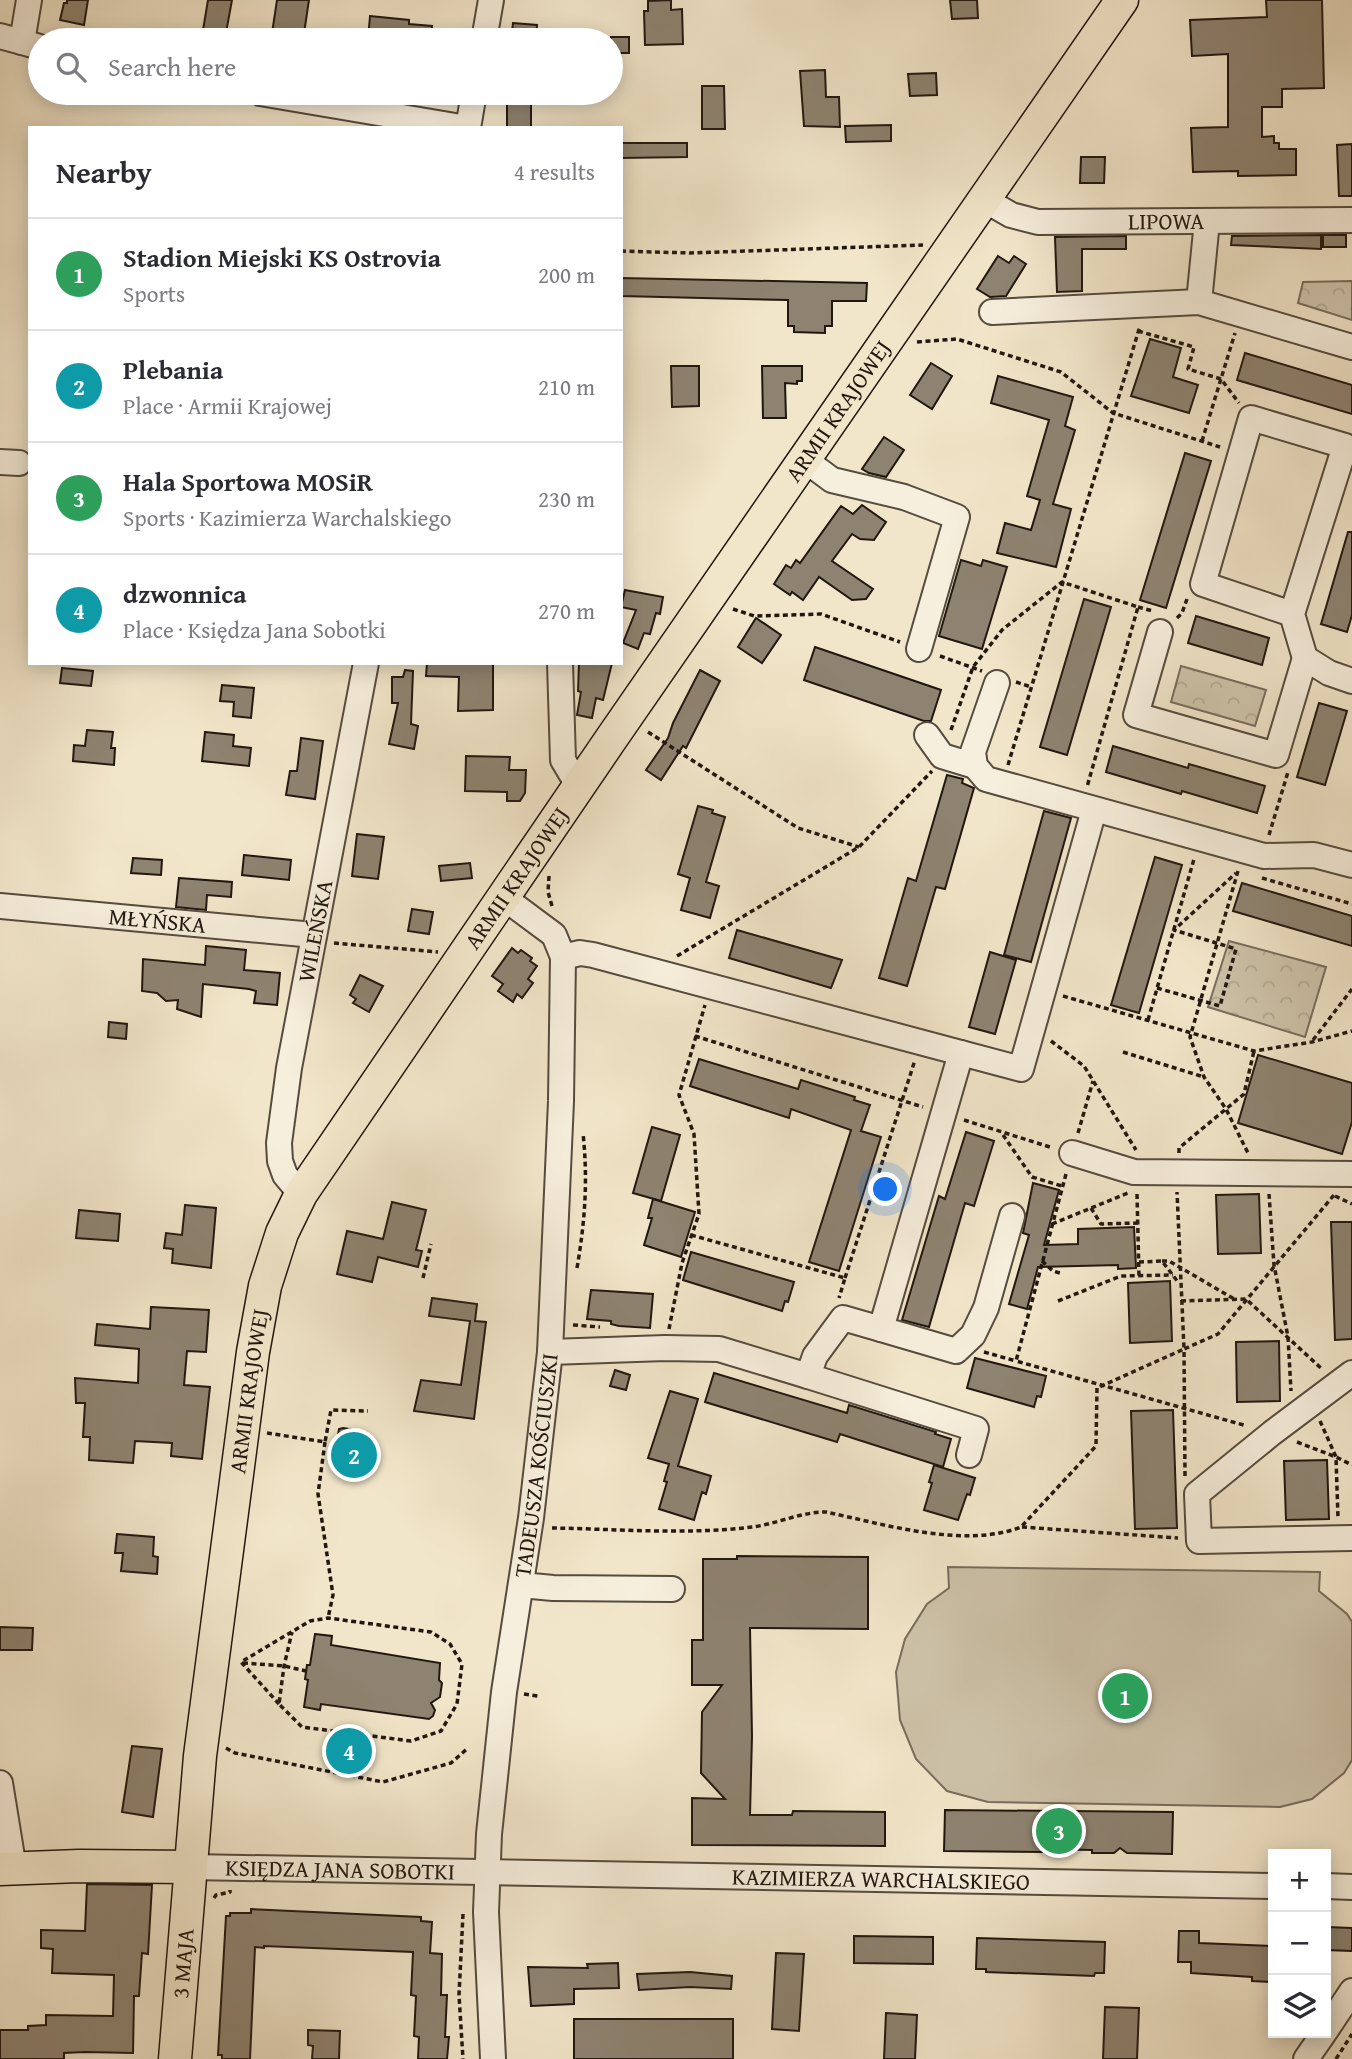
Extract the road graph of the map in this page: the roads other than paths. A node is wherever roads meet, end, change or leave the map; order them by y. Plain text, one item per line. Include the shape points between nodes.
1 (29, 0) edge
2 (491, 0) edge
3 (1122, 0) edge
4 (486, 28) edge
5 (21, 41) edge
6 (331, 105) edge
7 (472, 105) edge
8 (456, 126) edge
9 (468, 126) edge
10 (985, 201) junction
11 (1207, 220) junction
12 (1352, 220) edge
13 (1199, 302) junction
14 (992, 312) dead end
15 (1352, 347) edge
16 (805, 460) junction
17 (1292, 614) junction
18 (1160, 632) dead end
19 (919, 649) road end
20 (1305, 658) junction
21 (366, 665) edge
22 (560, 665) edge
23 (996, 678) road end
24 (1352, 681) edge
25 (927, 735) dead end
26 (975, 766) junction
27 (579, 787) junction
28 (1094, 810) junction
29 (1352, 865) edge
30 (503, 897) junction
31 (0, 906) edge
32 (314, 935) junction
33 (563, 957) junction
34 (961, 1053) junction
35 (1072, 1153) road end
36 (1352, 1174) edge
37 (300, 1195) junction
38 (1012, 1216) dead end
39 (881, 1329) junction
40 (550, 1352) junction
41 (808, 1376) junction
42 (1345, 1378) edge
43 (969, 1455) dead end
44 (1345, 1538) edge
45 (521, 1585) junction
46 (672, 1589) dead end
47 (0, 1783) edge
48 (191, 1867) junction
49 (7, 1869) edge
50 (487, 1873) junction
51 (1268, 1886) edge
52 (1331, 1886) edge
53 (1352, 1887) edge
54 (1352, 1991) edge
55 (1331, 2022) edge
56 (1320, 2038) edge
57 (175, 2059) edge
58 (493, 2059) edge
59 (1306, 2059) edge

1 - 5 street
2 - 4 street
3 - 10 main road, ARMII KRAJOWEJ
6 - 8 street
7 - 9 street
10 - 11 street, LIPOWA via 1038,222
10 - 16 main road, ARMII KRAJOWEJ
11 - 12 street, LIPOWA
11 - 13 street
13 - 14 street
13 - 15 street
16 - 19 street via 832,480 904,497 957,517
16 - 27 main road, ARMII KRAJOWEJ
17 - 17 street via 1345,446 1251,418 1203,584
17 - 20 street
18 - 20 street via 1136,715 1276,755
20 - 24 street
21 - 32 street, WILEŃSKA
22 - 27 street via 562,760
23 - 26 street via 973,752
25 - 26 street via 942,755
26 - 28 street via 986,779
27 - 30 main road, ARMII KRAJOWEJ
28 - 29 street via 1264,856 1314,855
28 - 34 street via 1021,1069
30 - 33 street via 554,935
30 - 37 main road, ARMII KRAJOWEJ
31 - 32 street, MŁYŃSKA
32 - 37 street, WILEŃSKA via 279,1143 285,1175
33 - 34 street via 593,955
33 - 40 street, TADEUSZA KOŚCIUSZKI
34 - 39 street
35 - 36 street via 1134,1172
37 - 48 main road, ARMII KRAJOWEJ via 265,1286 253,1352 203,1733
38 - 39 street via 986,1308 973,1335 956,1351
39 - 41 street via 843,1318 815,1356
40 - 41 street via 671,1337
40 - 45 street, TADEUSZA KOŚCIUSZKI
41 - 43 street via 976,1429
42 - 44 street via 1197,1494 1199,1541
45 - 46 street
45 - 50 street, TADEUSZA KOŚCIUSZKI via 494,1772
47 - 49 street
48 - 49 main road
48 - 50 street, KSIĘDZA JANA SOBOTKI
48 - 57 main road, 3 MAJA
50 - 51 street, KAZIMIERZA WARCHALSKIEGO
50 - 58 street, TADEUSZA KOŚCIUSZKI
52 - 53 street
54 - 55 street
56 - 59 street

